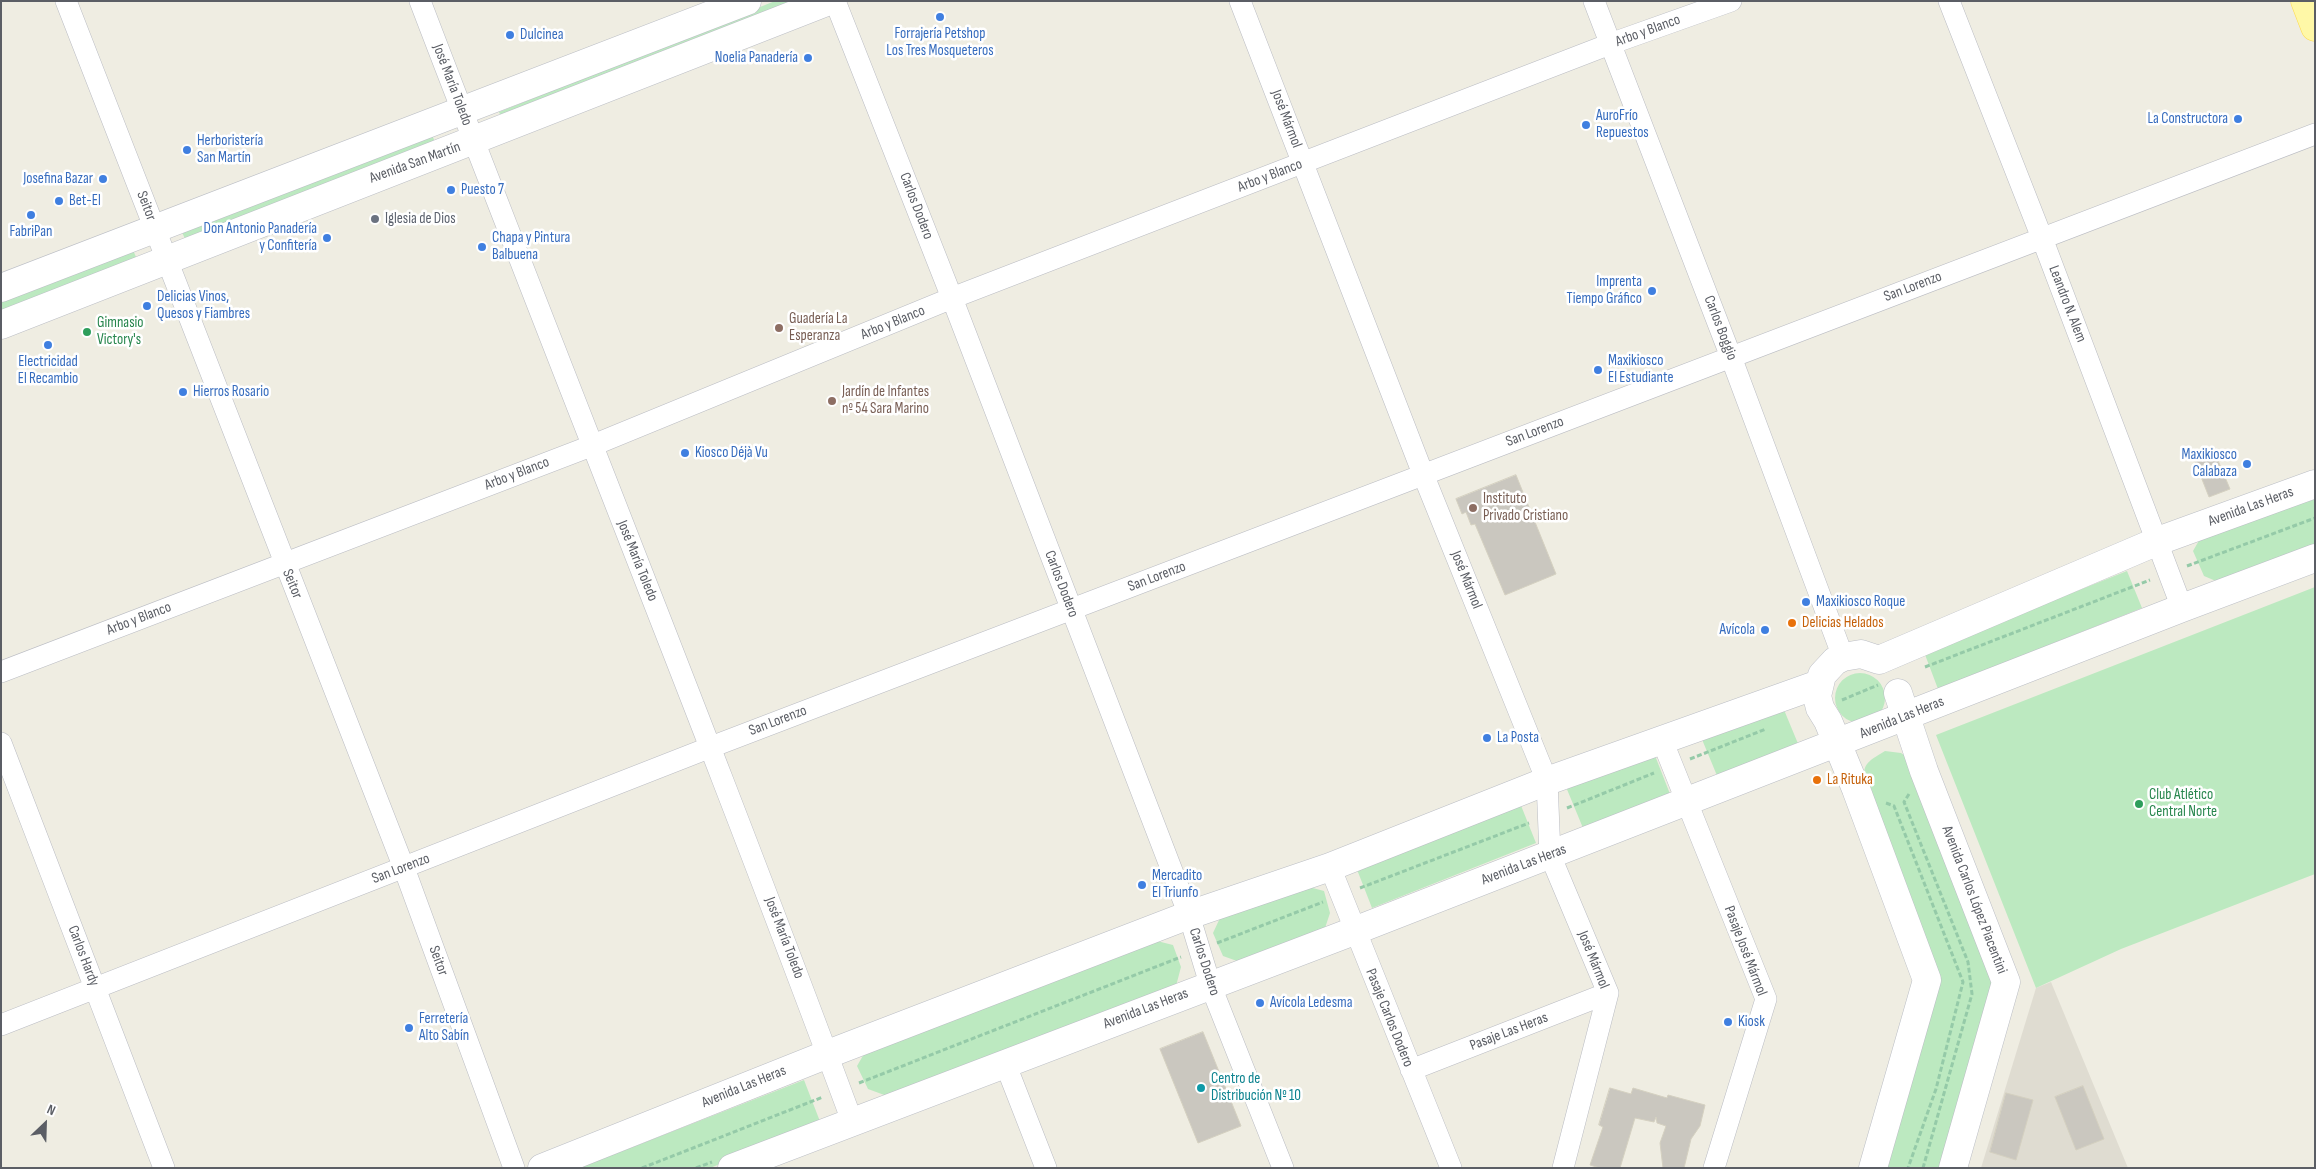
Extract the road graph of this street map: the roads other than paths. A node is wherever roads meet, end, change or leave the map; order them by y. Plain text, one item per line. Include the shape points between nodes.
1 (66, 1) edge
2 (420, 1) edge
3 (746, 1) edge
4 (829, 1) edge
5 (835, 1) edge
6 (1240, 1) edge
7 (1594, 1) edge
8 (1730, 1) edge
9 (1949, 1) edge
10 (2305, 1) edge
11 (2315, 26) edge
12 (1610, 44) junction
13 (462, 110) junction
14 (2315, 134) edge
15 (474, 141) junction
16 (1303, 163) junction
17 (155, 230) junction
18 (2042, 238) junction
19 (167, 259) junction
20 (1, 288) edge
21 (952, 298) junction
22 (1, 325) edge
23 (1731, 357) junction
24 (591, 446) junction
25 (1423, 474) junction
26 (2315, 484) edge
27 (2158, 541) junction
28 (2315, 558) edge
29 (284, 563) junction
30 (2182, 608) junction
31 (1070, 610) junction
32 (1, 672) edge
33 (1829, 697) junction
34 (1887, 701) junction
35 (1662, 740) junction
36 (1, 743) edge
37 (711, 747) junction
38 (1547, 781) junction
39 (1687, 802) junction
40 (1550, 855) junction
41 (1330, 867) junction
42 (404, 868) junction
43 (1189, 915) junction
44 (1354, 931) junction
45 (1210, 984) junction
46 (95, 988) junction
47 (1608, 994) junction
48 (1, 1026) edge
49 (828, 1054) junction
50 (1005, 1063) junction
51 (1411, 1070) junction
52 (852, 1121) junction
53 (164, 1168) edge
54 (514, 1168) edge
55 (542, 1168) edge
56 (732, 1168) edge
57 (1046, 1168) edge
58 (1283, 1168) edge
59 (1451, 1168) edge
60 (1563, 1168) edge
61 (1714, 1168) edge
62 (1873, 1168) edge
63 (1953, 1168) edge

1 - 17 street, Seitor
2 - 13 street, José María Toledo
3 - 13 main road, Avenida San Martín
4 - 15 main road, Avenida San Martín
5 - 21 street, Carlos Dodero
6 - 16 street, José Mármol
7 - 12 street, Carlos Boggio
8 - 12 street, Arbo y Blanco
9 - 18 street, Leandro N. Alem
10 - 11 main road
12 - 16 street, Arbo y Blanco
12 - 23 street, Carlos Boggio
13 - 15 street, José María Toledo
13 - 17 main road, Avenida San Martín
14 - 18 street, San Lorenzo
15 - 19 main road, Avenida San Martín
15 - 24 street, José María Toledo
16 - 21 street, Arbo y Blanco
16 - 25 street, José Mármol
17 - 19 street, Seitor
17 - 20 main road, Avenida San Martín
18 - 23 street, San Lorenzo
18 - 27 street, Leandro N. Alem
19 - 22 main road, Avenida San Martín
19 - 29 street, Seitor
21 - 24 street, Arbo y Blanco
21 - 31 street, Carlos Dodero
23 - 25 street, San Lorenzo
23 - 33 street, Carlos Boggio
24 - 29 street, Arbo y Blanco
24 - 37 street, José María Toledo
25 - 31 street, San Lorenzo
25 - 38 street, José Mármol
26 - 27 main road, Avenida Las Heras
27 - 30 street, Leandro N. Alem
27 - 34 main road, Avenida Las Heras
28 - 30 main road, Avenida Las Heras
29 - 32 street, Arbo y Blanco
29 - 42 street, Seitor
30 - 34 main road, Avenida Las Heras
31 - 37 street, San Lorenzo
31 - 43 street, Carlos Dodero
33 - 34 main road via 1843,732
33 - 34 main road, Avenida Las Heras via 1861,654
33 - 35 main road, Avenida Las Heras
33 - 39 main road, Avenida Las Heras
33 - 62 main road via 1856,790 1927,980
34 - 63 main road, Avenida Carlos López Piacentini via 1924,771 2006,982
35 - 38 main road, Avenida Las Heras
35 - 39 street, Pasaje José Mármol
36 - 46 street, Carlos Hardy
37 - 42 street, San Lorenzo
37 - 49 street, José María Toledo
38 - 40 street, José Mármol
38 - 41 main road, Avenida Las Heras
39 - 40 main road, Avenida Las Heras
39 - 61 street, Pasaje José Mármol via 1766,999
40 - 44 main road, Avenida Las Heras
40 - 47 street, José Mármol
41 - 43 main road, Avenida Las Heras
41 - 44 street, Pasaje Carlos Dodero
42 - 46 street, San Lorenzo
42 - 54 street, Seitor
43 - 45 street, Carlos Dodero
43 - 49 main road, Avenida Las Heras
44 - 45 main road, Avenida Las Heras
44 - 51 street, Pasaje Carlos Dodero
45 - 50 main road, Avenida Las Heras
45 - 58 street, Carlos Dodero
46 - 48 street, San Lorenzo
46 - 53 street, Carlos Hardy
47 - 51 street, Pasaje Las Heras
47 - 60 street, José Mármol
49 - 52 street, José María Toledo
49 - 55 main road, Avenida Las Heras
50 - 52 main road, Avenida Las Heras
50 - 57 street
51 - 59 street, Pasaje Carlos Dodero
52 - 56 main road, Avenida Las Heras

